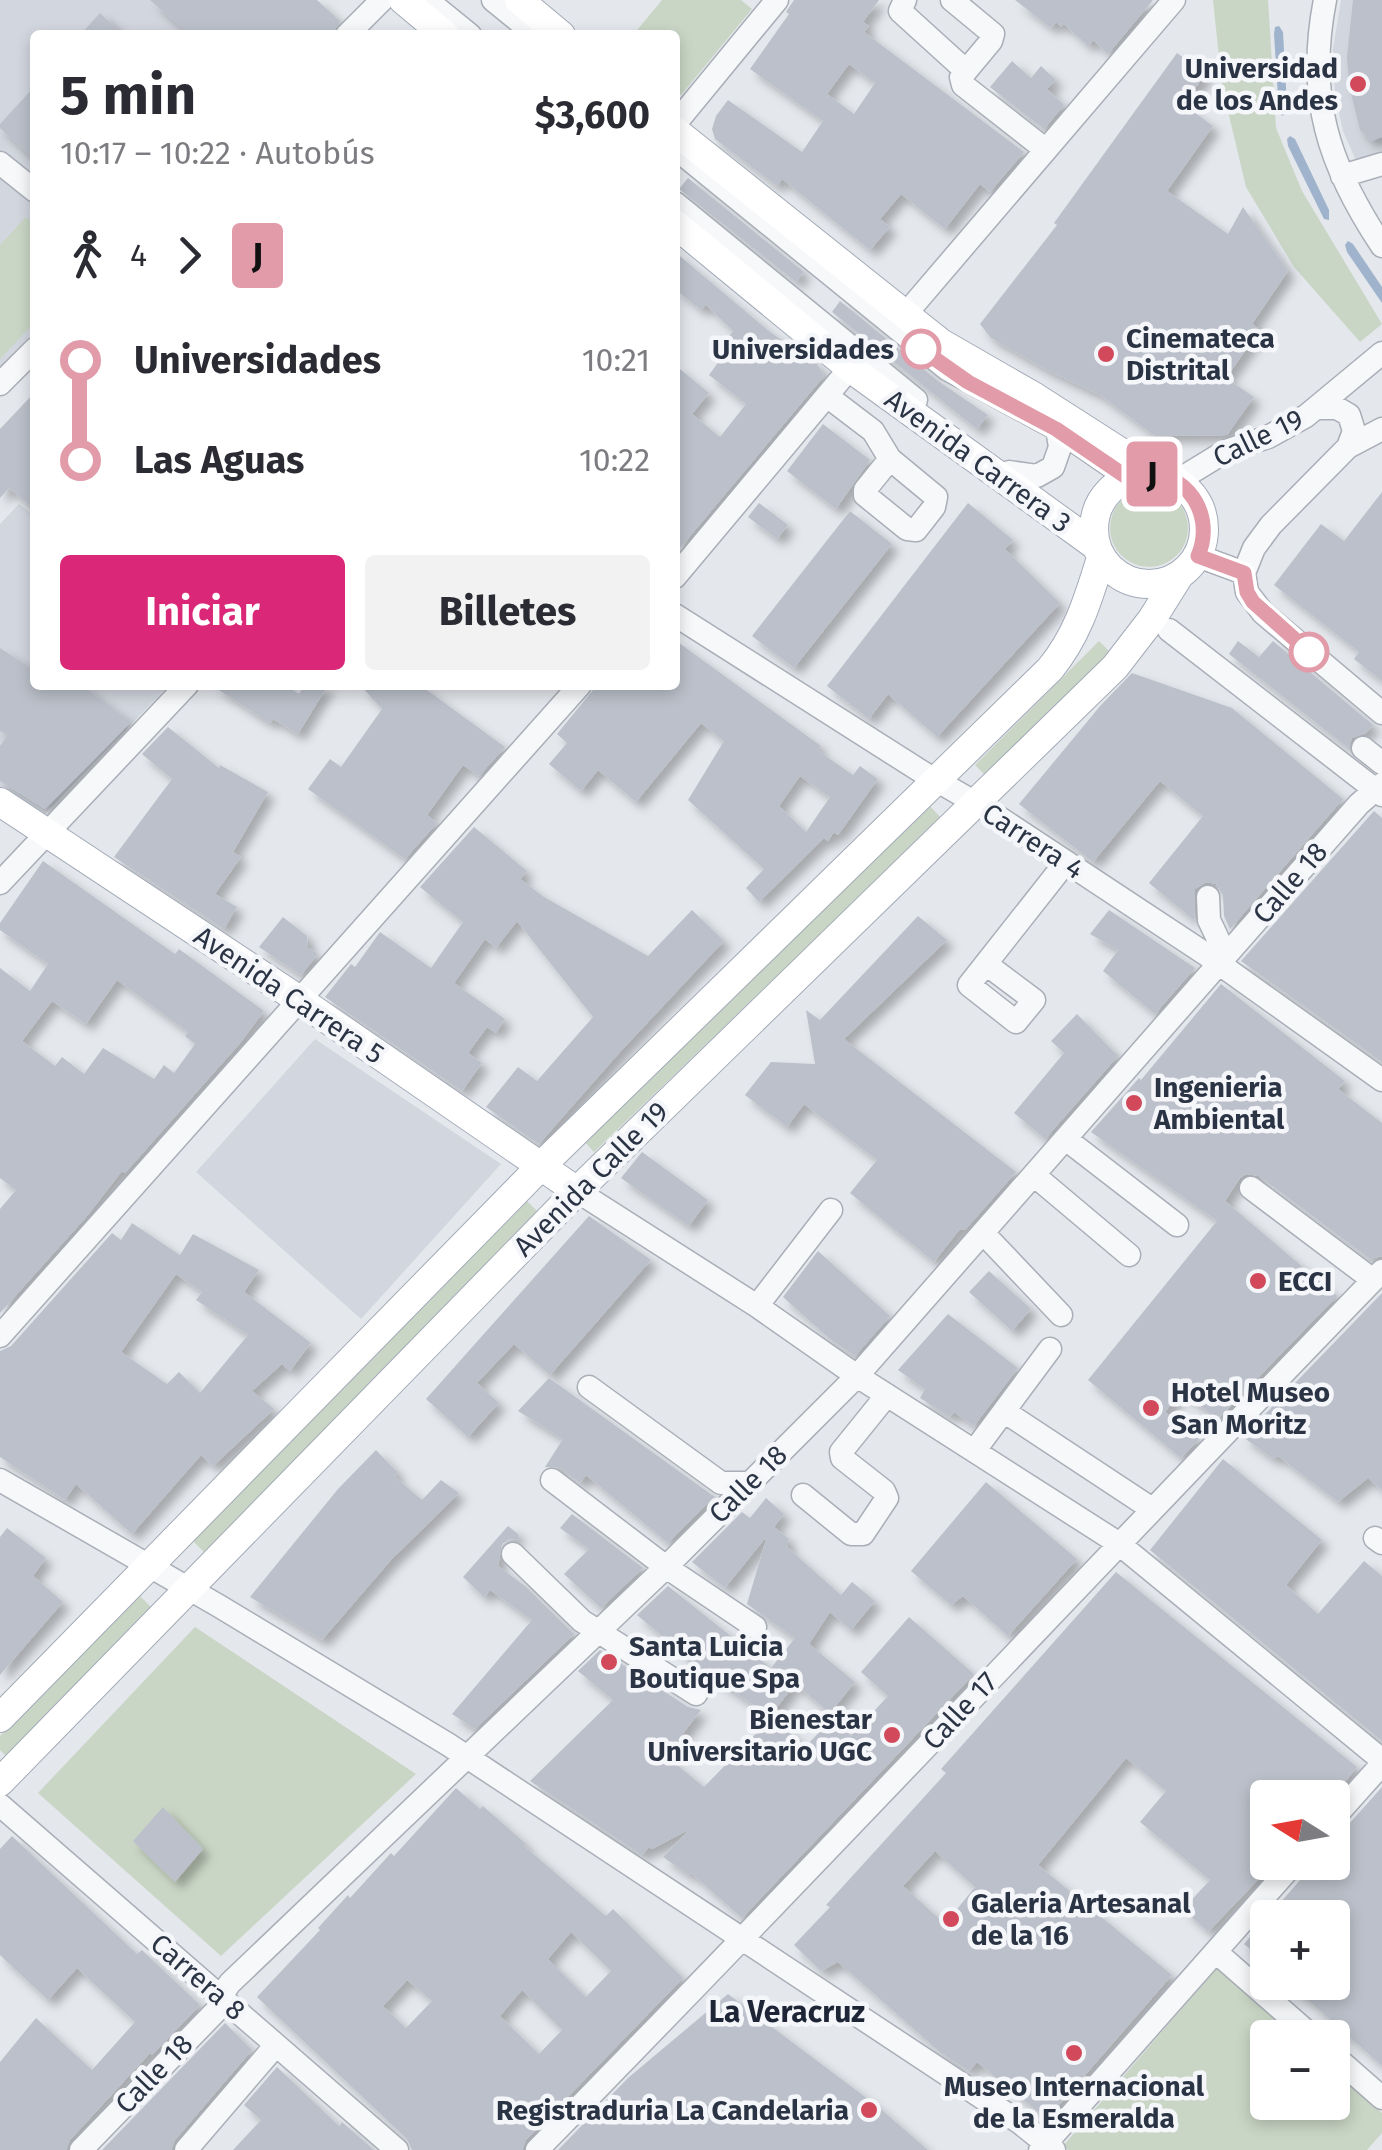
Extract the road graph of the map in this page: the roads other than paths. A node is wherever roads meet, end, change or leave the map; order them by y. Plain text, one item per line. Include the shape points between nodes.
1 (382, 0) edge
2 (402, 0) edge
3 (427, 0) edge
4 (493, 0) edge
5 (519, 0) edge
6 (778, 0) edge
7 (906, 0) edge
8 (952, 0) edge
9 (1174, 0) edge
10 (1324, 0) edge
11 (353, 30) edge
12 (439, 30) edge
13 (464, 30) edge
14 (530, 30) edge
15 (555, 30) edge
16 (966, 70) junction
17 (680, 122) edge
18 (680, 132) edge
19 (1046, 150) junction
20 (680, 152) edge
21 (0, 163) edge
22 (1382, 164) edge
23 (1342, 176) junction
24 (30, 187) edge
25 (680, 207) edge
26 (680, 228) edge
27 (1382, 246) edge
28 (904, 316) junction
29 (1382, 353) edge
30 (30, 354) edge
31 (850, 368) junction
32 (0, 384) edge
33 (827, 396) junction
34 (894, 401) junction
35 (1318, 408) junction
36 (1056, 429) junction
37 (1382, 429) edge
38 (872, 431) junction
39 (1348, 447) junction
40 (890, 459) dead end
41 (1009, 472) junction
42 (1154, 478) junction
43 (1098, 546) junction
44 (1188, 566) junction
45 (680, 571) edge
46 (1244, 573) junction
47 (680, 618) edge
48 (1168, 630) dead end
49 (183, 690) edge
50 (576, 690) edge
51 (1379, 722) edge
52 (1363, 748) dead end
53 (1382, 764) edge
54 (935, 780) junction
55 (1374, 793) edge
56 (0, 802) edge
57 (974, 803) junction
58 (46, 832) junction
59 (1066, 862) junction
60 (0, 884) edge
61 (1208, 898) dead end
62 (1223, 960) junction
63 (986, 964) dead end
64 (298, 999) junction
65 (1382, 1080) edge
66 (1067, 1140) junction
67 (541, 1166) junction
68 (1035, 1176) junction
69 (1251, 1188) dead end
70 (577, 1190) junction
71 (831, 1210) dead end
72 (1177, 1225) dead end
73 (984, 1234) junction
74 (1129, 1255) dead end
75 (1378, 1276) edge
76 (758, 1306) junction
77 (1060, 1315) dead end
78 (0, 1336) edge
79 (1050, 1349) dead end
80 (857, 1376) junction
81 (589, 1387) dead end
82 (887, 1395) junction
83 (1005, 1412) junction
84 (975, 1450) junction
85 (0, 1480) edge
86 (552, 1480) dead end
87 (748, 1483) junction
88 (804, 1495) dead end
89 (1152, 1509) junction
90 (1118, 1543) junction
91 (513, 1554) dead end
92 (150, 1565) junction
93 (666, 1568) junction
94 (188, 1588) junction
95 (755, 1626) dead end
96 (596, 1632) junction
97 (696, 1694) dead end
98 (0, 1718) edge
99 (467, 1756) junction
100 (1382, 1762) edge
101 (0, 1782) edge
102 (1350, 1799) edge
103 (0, 1805) edge
104 (1279, 1880) edge
105 (744, 1938) junction
106 (1216, 1952) junction
107 (220, 1996) junction
108 (1293, 2020) edge
109 (276, 2045) junction
110 (1350, 2070) edge
111 (1382, 2098) edge
112 (1047, 2148) edge
113 (81, 2150) edge
114 (186, 2150) edge
115 (397, 2150) edge
116 (537, 2150) edge

1 - 11 street
2 - 12 main road
3 - 13 street
4 - 14 street
5 - 15 main road
6 - 17 street
7 - 16 street via 900,12
8 - 16 street via 993,34
9 - 19 street
10 - 23 street via 1318,94
16 - 19 street via 963,85
18 - 28 main road
19 - 28 street
20 - 36 street via 947,369
21 - 24 street
22 - 23 street
23 - 27 street
25 - 41 street
26 - 31 main road, Avenida Carrera 3
28 - 42 main road
29 - 35 street, Calle 19
30 - 32 street
31 - 33 street
31 - 34 main road, Avenida Carrera 3
33 - 38 street
33 - 45 street
34 - 38 street
34 - 43 main road, Avenida Carrera 3
35 - 39 street via 1349,415 1354,431
35 - 42 street, Calle 19 via 1268,437
36 - 41 street via 1060,447 1053,467 1037,476
36 - 42 street
37 - 39 street
38 - 40 street
39 - 46 street via 1271,525
41 - 43 street
42 - 43 main road via 1113,487 1095,518
42 - 44 main road via 1196,498 1204,531
43 - 44 main road via 1118,574 1134,582 1152,584
43 - 54 main road, Avenida Calle 19 via 1083,617 1064,652
44 - 46 street
44 - 57 main road, Avenida Calle 19 via 1115,667
46 - 51 street via 1247,592 1263,613
47 - 54 street, Carrera 4
48 - 55 street
49 - 58 street
50 - 64 street
52 - 53 street
54 - 57 street, Carrera 4
54 - 67 main road, Avenida Calle 19
55 - 62 street, Calle 18
56 - 58 main road, Avenida Carrera 5
57 - 59 street, Carrera 4
57 - 70 main road, Avenida Calle 19
58 - 60 street
58 - 64 main road, Avenida Carrera 5
59 - 62 street, Carrera 4
59 - 63 street
61 - 62 street
62 - 65 street, Carrera 4 via 1312,1042
62 - 66 street, Calle 18
64 - 67 main road, Avenida Carrera 5
64 - 78 street
66 - 68 street, Calle 18
66 - 72 street
67 - 70 main road, Avenida Carrera 5
67 - 92 main road, Avenida Calle 19
68 - 73 street, Calle 18
68 - 74 street
69 - 75 street
70 - 76 street
70 - 94 main road, Avenida Calle 19
71 - 76 street
73 - 77 street
73 - 80 street, Calle 18 via 927,1283
75 - 89 street, Calle 17
76 - 80 street
79 - 83 street
80 - 82 street
80 - 87 street, Calle 18
81 - 87 street via 720,1483
82 - 84 street
82 - 88 street via 841,1452 887,1498 863,1534 850,1534
83 - 84 street
83 - 89 street
84 - 90 street
85 - 92 street
86 - 93 street
87 - 93 street, Calle 18
89 - 90 street, Calle 17
90 - 100 street
90 - 105 street, Calle 17
91 - 96 street
92 - 94 street
92 - 98 main road, Avenida Calle 19
93 - 95 street
93 - 96 street, Calle 18
94 - 99 street
94 - 101 main road, Avenida Calle 19
96 - 97 street
96 - 99 street, Calle 18
99 - 105 street
99 - 107 street, Calle 18
100 - 102 street
103 - 107 street, Carrera 8
104 - 106 street
105 - 112 street
105 - 116 street, Calle 17
106 - 108 street
106 - 112 street
107 - 109 street, Carrera 8
107 - 113 street, Calle 18 via 219,2008
109 - 114 street
109 - 115 street, Carrera 8
110 - 111 street

